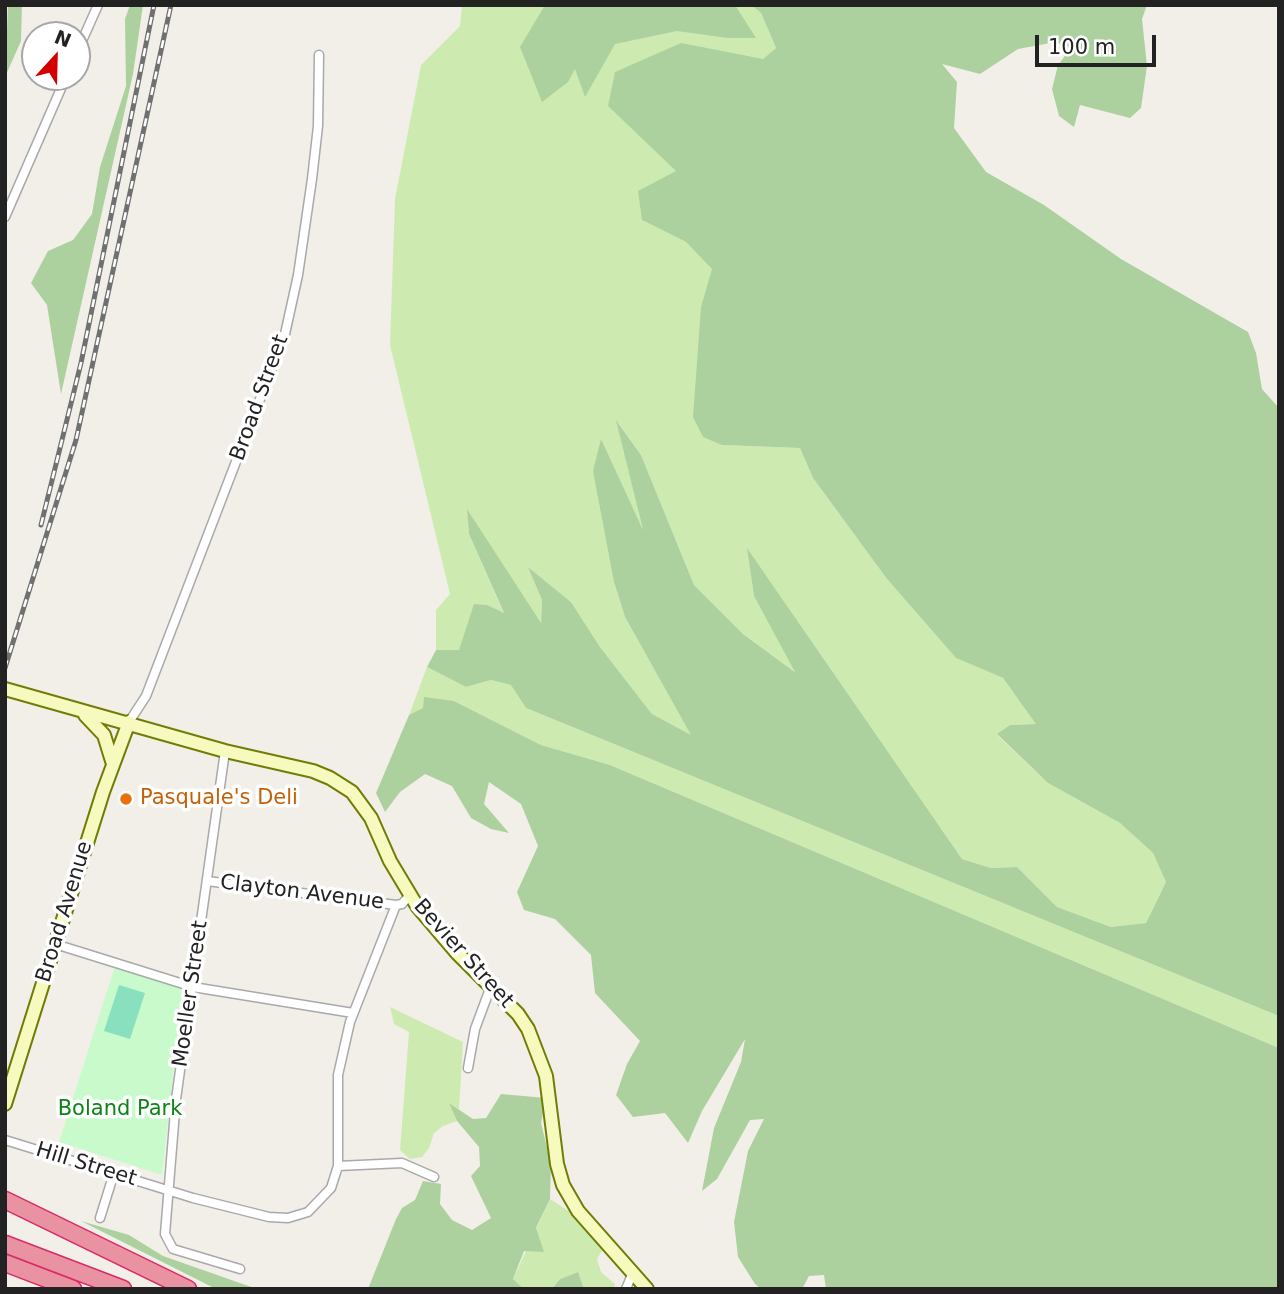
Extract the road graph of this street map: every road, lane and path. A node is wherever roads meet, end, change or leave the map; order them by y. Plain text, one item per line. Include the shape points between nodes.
1 (319, 55) dead end
2 (60, 91) edge
3 (5, 217) edge
4 (5, 689) edge
5 (69, 708) junction
6 (129, 722) junction
7 (225, 751) junction
8 (113, 762) junction
9 (207, 881) junction
10 (410, 895) junction
11 (396, 905) junction
12 (55, 944) junction
13 (491, 986) junction
14 (193, 987) junction
15 (353, 1013) junction
16 (468, 1068) dead end
17 (5, 1104) edge
18 (5, 1140) edge
19 (338, 1166) junction
20 (114, 1173) junction
21 (434, 1177) dead end
22 (167, 1190) junction
23 (5, 1200) edge
24 (100, 1219) dead end
25 (9, 1245) edge
26 (6, 1263) edge
27 (240, 1269) dead end
28 (633, 1272) junction
29 (73, 1289) edge
30 (123, 1289) edge
31 (188, 1289) edge
32 (626, 1289) edge
33 (647, 1289) edge

1 - 6 street, Broad Street via 312,179 285,334 151,683
2 - 3 street
4 - 5 street, Bevier Street
5 - 6 street, Bevier Street
5 - 8 street via 92,719 101,730
6 - 7 street, Bevier Street
6 - 8 street, Broad Avenue
7 - 9 street, Moeller Street
7 - 10 street, Bevier Street via 313,771 352,792 371,818
8 - 12 street, Broad Avenue
9 - 11 street, Clayton Avenue
9 - 14 street, Moeller Street
10 - 11 street
10 - 13 street, Bevier Street via 450,946
11 - 15 street
12 - 14 street
12 - 17 street, Broad Avenue
13 - 16 street via 475,1029
13 - 28 street, Bevier Street via 518,1014 540,1055 563,1185 578,1211
14 - 15 street
14 - 22 street, Moeller Street
15 - 19 street via 338,1075
18 - 20 street, Hill Street
19 - 21 street via 402,1163
19 - 22 street, Hill Street via 331,1188 316,1206 288,1218
20 - 22 street, Hill Street
20 - 24 street
22 - 27 street, Moeller Street via 165,1234 169,1246
23 - 31 highway
25 - 30 highway
26 - 29 highway
28 - 32 street
28 - 33 street, Bevier Street

